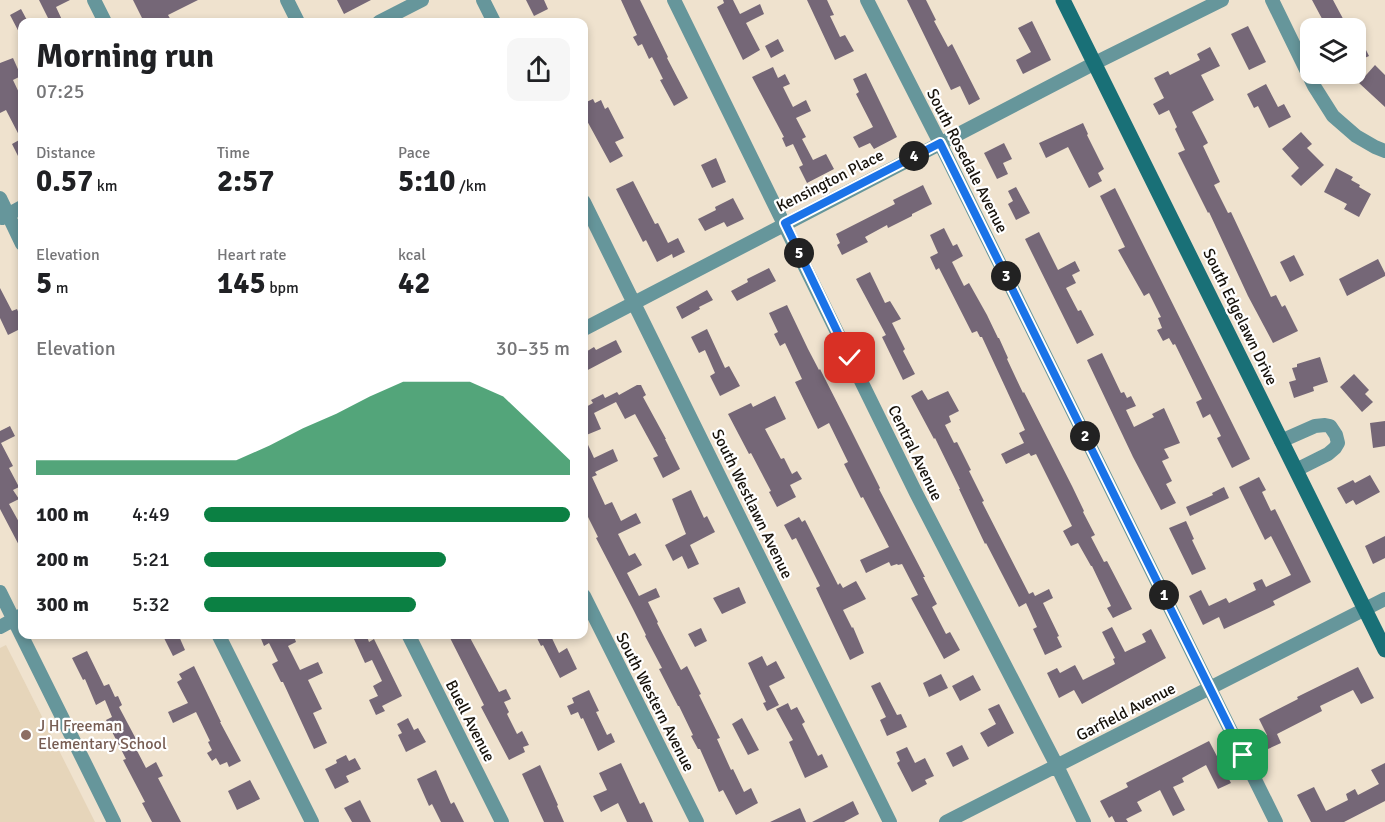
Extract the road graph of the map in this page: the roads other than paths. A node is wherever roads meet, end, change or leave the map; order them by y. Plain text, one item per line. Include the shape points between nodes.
1 (94, 0) edge
2 (287, 0) edge
3 (422, 0) edge
4 (483, 0) edge
5 (674, 0) edge
6 (867, 0) edge
7 (1063, 0) edge
8 (1222, 0) edge
9 (1272, 0) edge
10 (103, 18) edge
11 (296, 18) edge
12 (387, 18) edge
13 (492, 18) edge
14 (1095, 63) junction
15 (940, 143) junction
16 (1385, 151) edge
17 (0, 198) edge
18 (18, 209) edge
19 (588, 210) edge
20 (4, 217) edge
21 (785, 223) junction
22 (18, 238) edge
23 (633, 302) junction
24 (588, 326) edge
25 (1281, 441) junction
26 (1296, 470) junction
27 (0, 592) edge
28 (1385, 599) edge
29 (588, 604) edge
30 (1365, 609) junction
31 (18, 618) edge
32 (0, 627) edge
33 (28, 639) edge
34 (220, 639) edge
35 (410, 639) edge
36 (1385, 650) edge
37 (1209, 687) junction
38 (1057, 766) junction
39 (114, 822) edge
40 (312, 822) edge
41 (502, 822) edge
42 (697, 822) edge
43 (890, 822) edge
44 (946, 822) edge
45 (1084, 822) edge
46 (1276, 822) edge

1 - 10 street
2 - 11 street
3 - 12 street
4 - 13 street
5 - 21 street, Central Avenue
6 - 15 street, South Rosedale Avenue
7 - 14 street, South Edgelawn Drive
8 - 14 street, Kensington Place
9 - 16 street via 1314,86 1334,116 1356,136
14 - 15 street, Kensington Place
14 - 25 street, South Edgelawn Drive
15 - 21 street, Kensington Place
15 - 37 street, South Rosedale Avenue
17 - 20 street
18 - 20 street
19 - 23 street, South Westlawn Avenue
20 - 22 street
21 - 23 street, Kensington Place
21 - 38 street, Central Avenue via 916,493
23 - 24 street, Kensington Place
23 - 43 street, South Westlawn Avenue
25 - 26 street, South Edgelawn Drive
25 - 26 street via 1321,424 1330,426 1336,435 1338,443 1332,451
26 - 30 street, South Edgelawn Drive
27 - 31 street
28 - 30 street, Garfield Avenue
29 - 42 street, South Western Avenue
30 - 36 street, South Edgelawn Drive
30 - 37 street, Garfield Avenue
31 - 32 street
33 - 39 street
34 - 40 street
35 - 41 street, Buell Avenue
37 - 38 street, Garfield Avenue
37 - 46 street, South Rosedale Avenue
38 - 44 street, Garfield Avenue
38 - 45 street, Central Avenue

